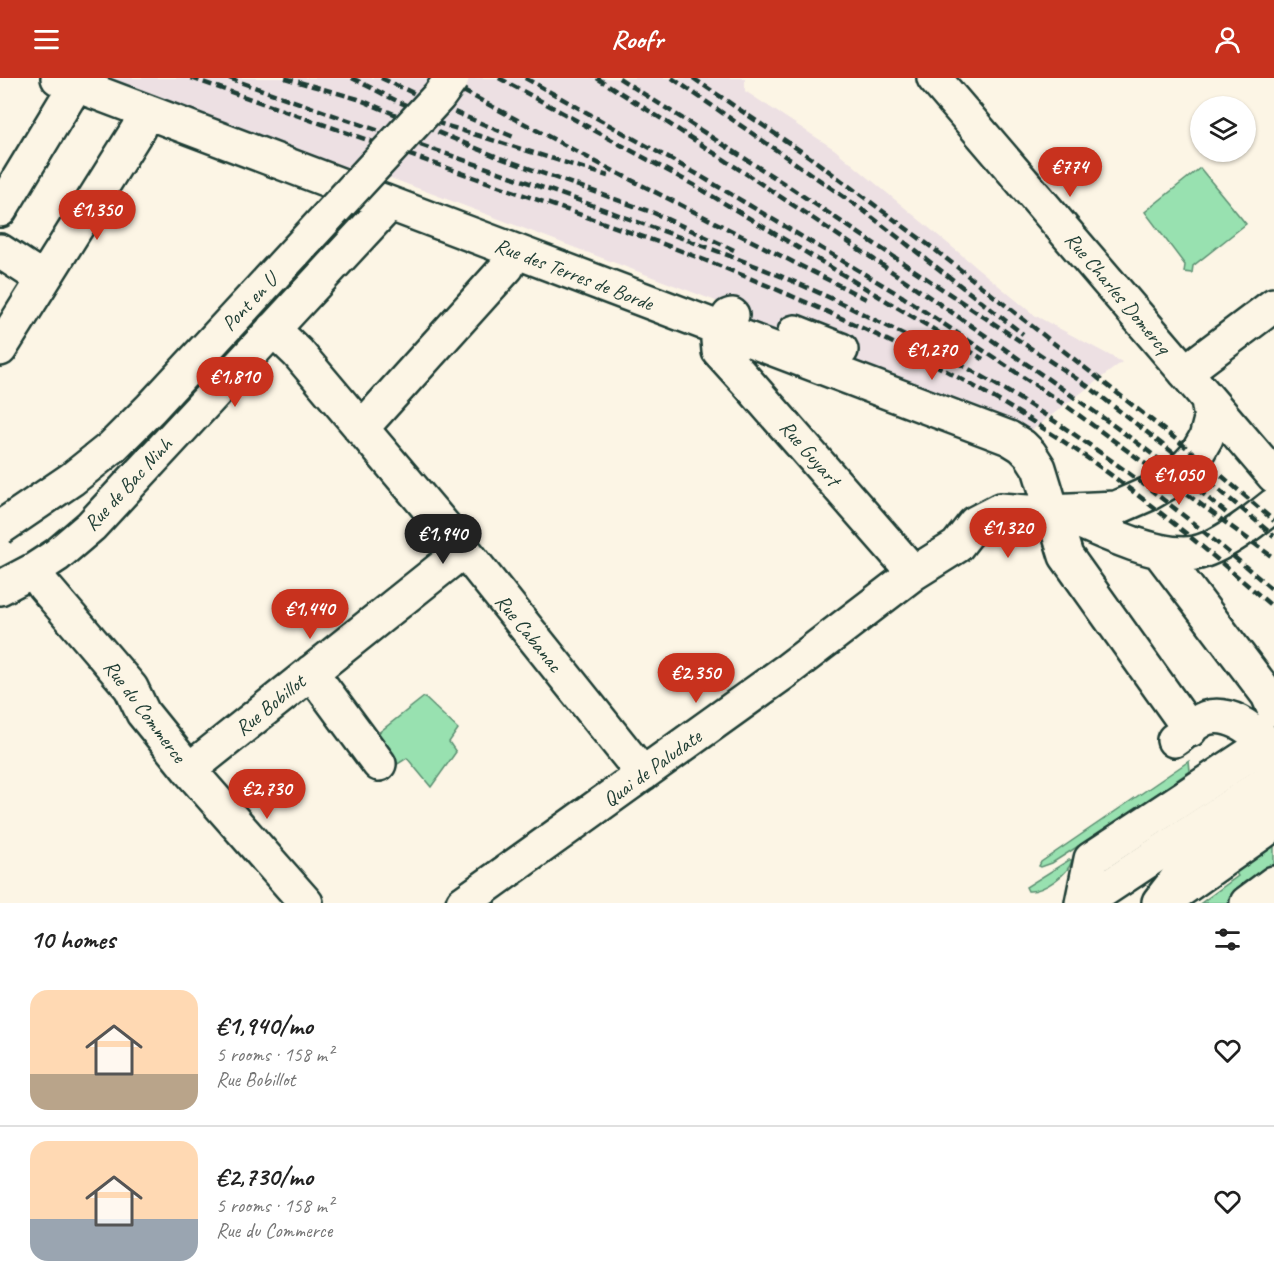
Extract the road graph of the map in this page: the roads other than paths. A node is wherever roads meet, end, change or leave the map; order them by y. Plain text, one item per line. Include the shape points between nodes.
1 (452, 78) edge
2 (934, 78) edge
3 (66, 81) edge
4 (144, 111) junction
5 (386, 203) junction
6 (0, 210) edge
7 (0, 251) edge
8 (513, 252) junction
9 (43, 279) junction
10 (1274, 305) edge
11 (273, 329) junction
12 (721, 329) junction
13 (0, 348) edge
14 (841, 350) dead end
15 (1176, 361) junction
16 (1208, 400) junction
17 (361, 429) junction
18 (1274, 476) edge
19 (1274, 505) edge
20 (1040, 511) junction
21 (0, 528) edge
22 (464, 550) junction
23 (1159, 551) junction
24 (34, 570) junction
25 (914, 573) junction
26 (0, 588) edge
27 (311, 672) junction
28 (1274, 709) edge
29 (1274, 749) edge
30 (379, 764) dead end
31 (189, 770) junction
32 (643, 774) junction
33 (1274, 777) edge
34 (1274, 798) edge
35 (1274, 824) edge
36 (1274, 883) edge
37 (306, 903) edge
38 (463, 903) edge
39 (1083, 903) edge
40 (1160, 903) edge
41 (1247, 903) edge

1 - 21 street, Pont en U, bridge via 112,447
2 - 15 street, Rue Charles Domercq
3 - 4 street, Rue des Terres de Borde
3 - 6 street via 69,96
4 - 5 street, Rue des Terres de Borde
4 - 9 street via 138,129
5 - 8 street, Rue des Terres de Borde
5 - 11 street, Rue de Bac Ninh via 382,213
7 - 9 street
8 - 12 street, Rue des Terres de Borde
8 - 17 street via 507,267
9 - 13 street
10 - 15 street
11 - 17 street, Rue Cabanac
11 - 24 street, Rue de Bac Ninh via 91,526
12 - 14 street via 729,316 738,313
12 - 20 street, Rue des Terres de Borde via 1009,438 1030,454 1039,468
12 - 25 street, Rue Guyart via 719,351
15 - 16 street
16 - 18 street
16 - 20 street via 1211,419 1206,438 1195,457 1167,483 1116,508
17 - 22 street, Rue Cabanac
19 - 23 street via 1249,525 1196,553
20 - 23 street
20 - 25 street, Quai de Paludate via 1007,533 957,546
20 - 29 street, Rue des Terres de Borde via 1182,735 1204,719 1218,716 1252,731
22 - 27 street, Rue Bobillot
22 - 32 street, Rue Cabanac
23 - 28 street via 1268,695
24 - 26 street, Rue de Bac Ninh
24 - 31 street, Rue du Commerce via 131,688 143,714
25 - 32 street, Quai de Paludate
27 - 30 street
27 - 31 street, Rue Bobillot
29 - 39 street via 1247,756 1091,859
31 - 37 street, Rue du Commerce
32 - 38 street, Quai de Paludate
33 - 39 street
34 - 40 street via 1197,853
35 - 40 street
36 - 41 street

